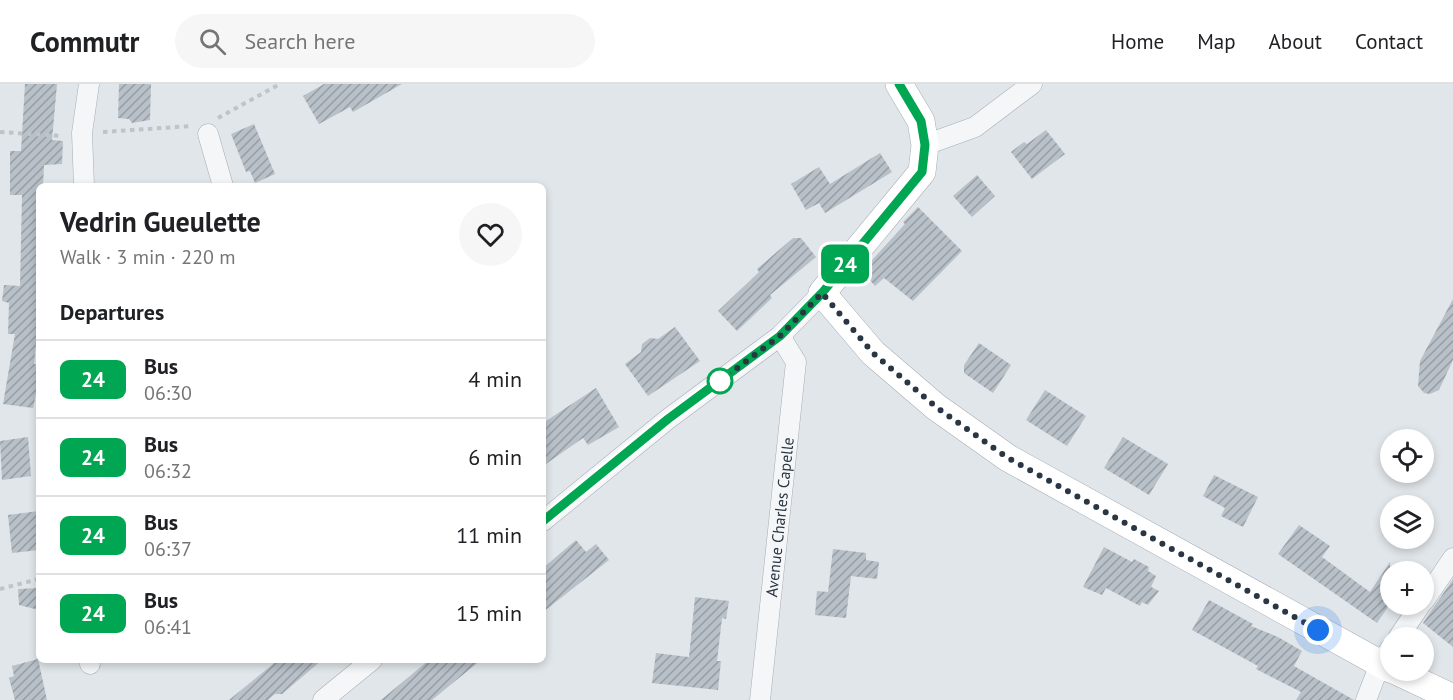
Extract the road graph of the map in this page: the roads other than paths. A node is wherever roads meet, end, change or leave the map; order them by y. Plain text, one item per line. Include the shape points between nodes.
1 (89, 84) edge
2 (899, 84) edge
3 (1032, 84) edge
4 (206, 126) road end
5 (925, 145) junction
6 (84, 183) edge
7 (222, 183) edge
8 (822, 293) junction
9 (780, 336) junction
10 (546, 519) edge
11 (1453, 558) edge
12 (1434, 586) edge
13 (1380, 658) edge
14 (368, 663) edge
15 (1380, 677) edge
16 (1422, 681) edge
17 (1453, 698) edge
18 (324, 700) edge
19 (760, 700) edge
20 (1366, 700) edge

1 - 6 street via 82,133
2 - 5 street via 921,121
3 - 5 street via 975,127
4 - 7 street
5 - 8 street via 922,172
8 - 9 street
8 - 13 street via 873,353 936,407 1008,458
9 - 10 street via 668,419
9 - 19 street, Avenue Charles Capelle via 796,362
11 - 12 street
14 - 18 street
15 - 20 street
16 - 17 street

